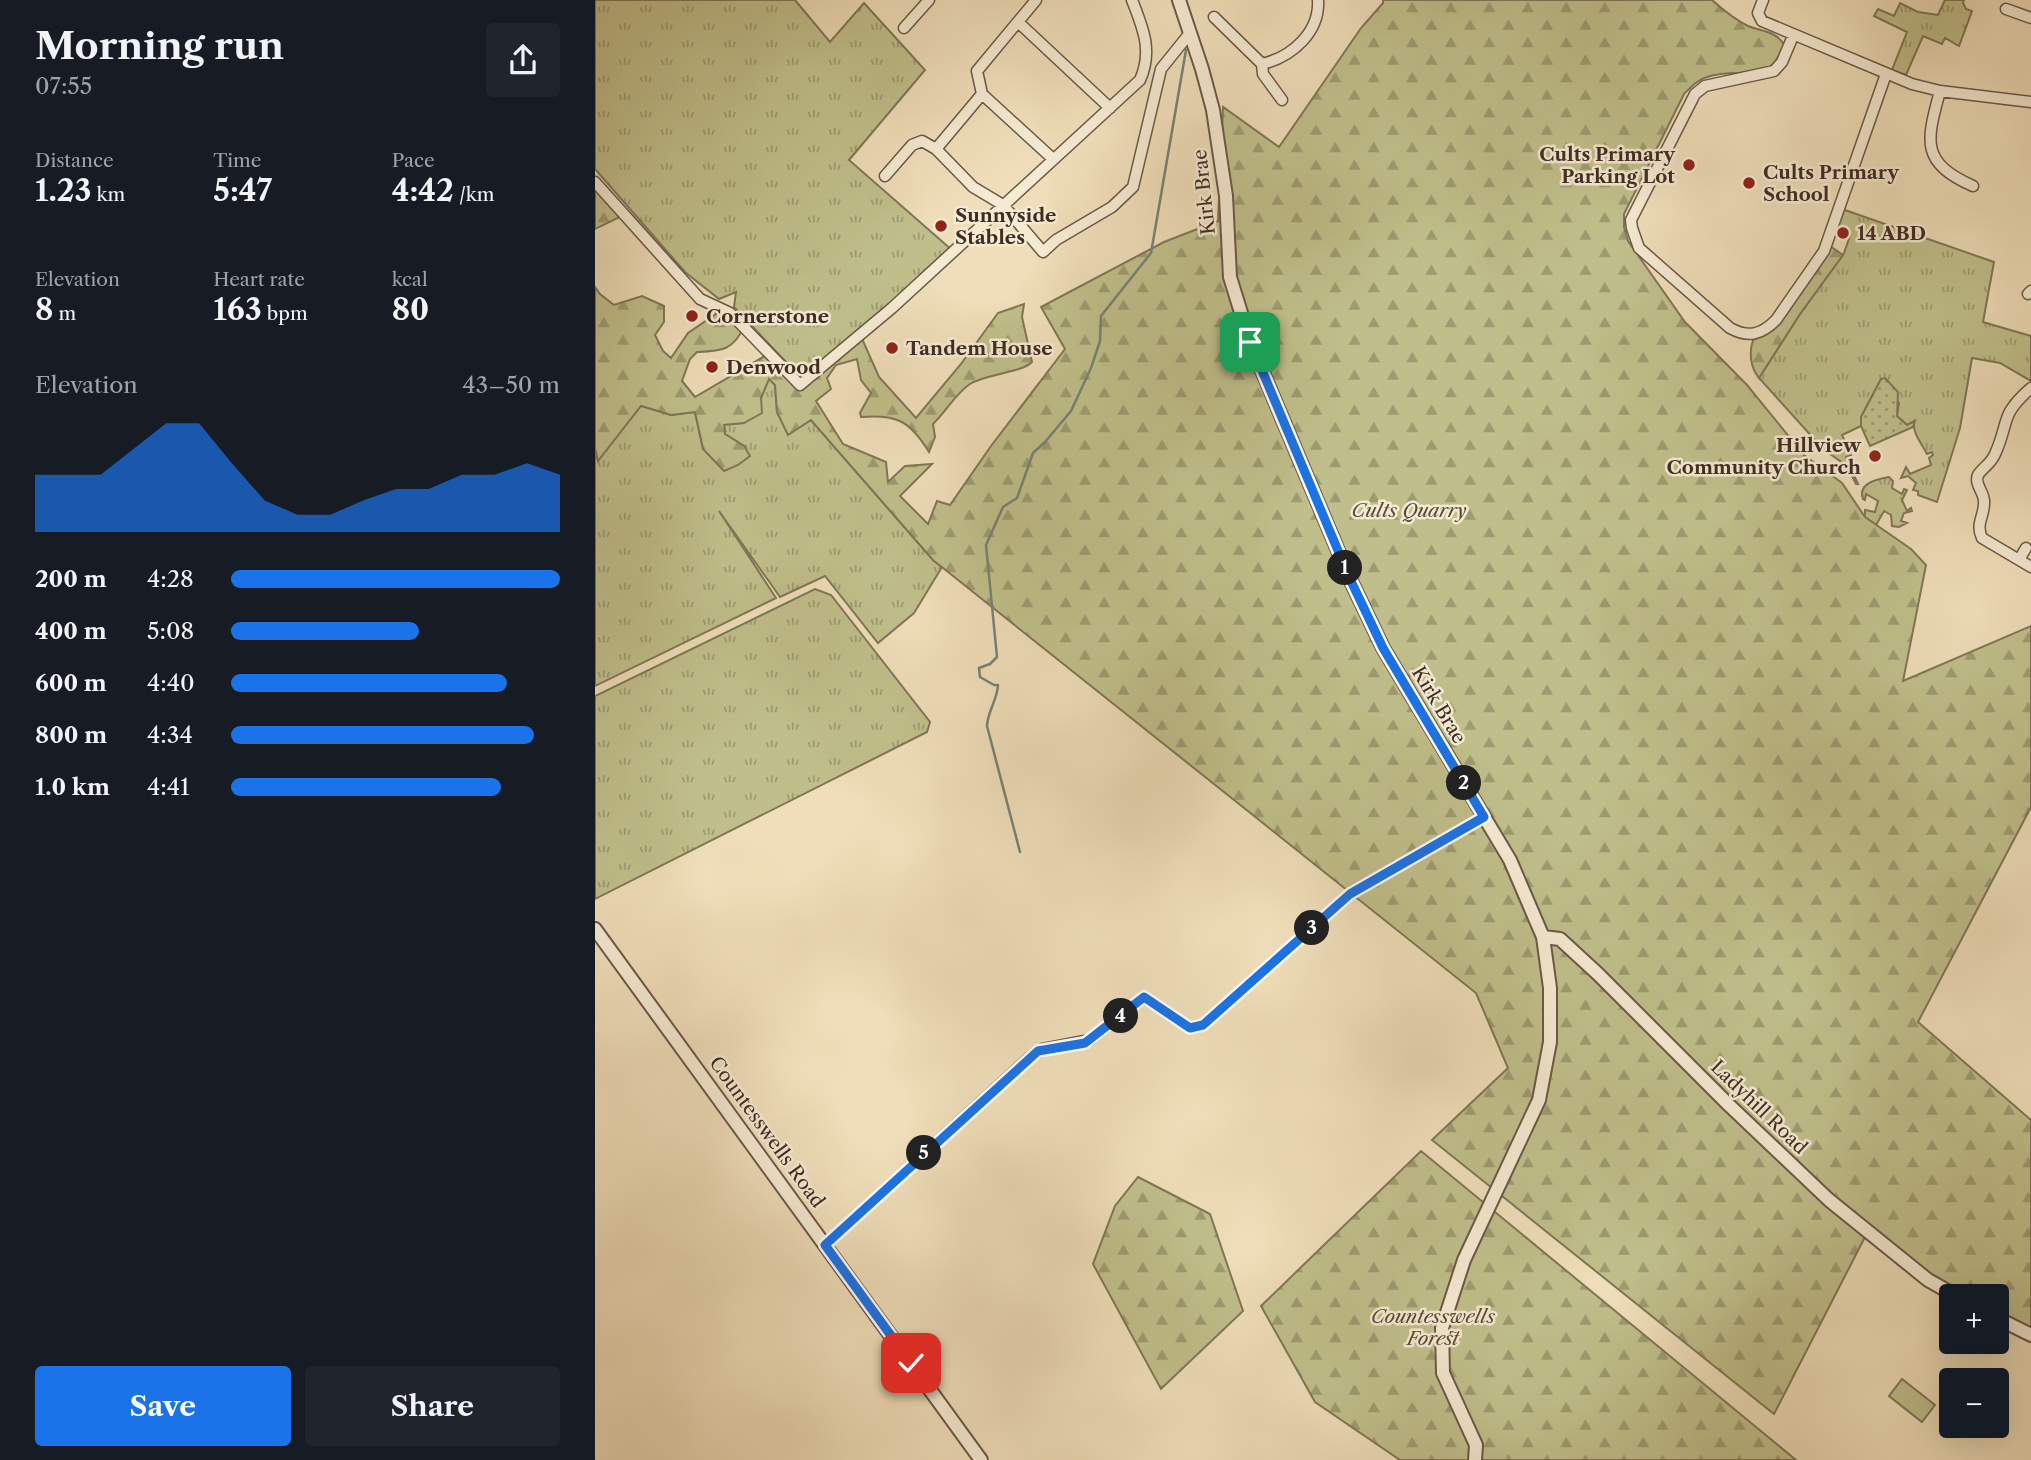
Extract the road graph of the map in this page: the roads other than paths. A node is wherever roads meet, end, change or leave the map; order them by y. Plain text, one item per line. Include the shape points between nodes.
1 (929, 0) edge
2 (1036, 0) edge
3 (1132, 0) edge
4 (1178, 0) edge
5 (1318, 0) edge
6 (1763, 0) edge
7 (2006, 9) dead end
8 (2031, 18) edge
9 (1018, 22) junction
10 (1215, 23) dead end
11 (904, 28) dead end
12 (1190, 33) junction
13 (1793, 36) junction
14 (1262, 64) junction
15 (1886, 74) junction
16 (1940, 91) junction
17 (982, 94) junction
18 (1282, 100) dead end
19 (2031, 102) edge
20 (1110, 107) junction
21 (936, 149) junction
22 (1053, 159) junction
23 (885, 176) dead end
24 (595, 182) edge
25 (1972, 186) dead end
26 (1003, 205) junction
27 (2029, 394) edge
28 (2026, 548) dead end
29 (2019, 560) junction
30 (2031, 568) edge
31 (1484, 817) junction
32 (595, 929) edge
33 (1543, 937) junction
34 (825, 1245) junction
35 (1939, 1286) edge
36 (2009, 1324) edge
37 (2031, 1335) edge
38 (981, 1460) edge
39 (1475, 1460) edge

1 - 11 street
2 - 9 street
3 - 20 street via 1147,45 1146,64 1140,80
4 - 12 street, Kirk Brae
5 - 14 street via 1316,23 1306,37 1276,61
6 - 13 street via 1758,13 1762,21
7 - 8 street
9 - 17 street via 977,71
9 - 20 street
10 - 14 street
12 - 26 street via 1161,69 1133,187 1112,207 1043,252
12 - 31 street, Kirk Brae via 1213,110 1226,196 1230,277 1250,342 1383,648
13 - 15 street
13 - 15 street via 1774,71 1705,86 1695,94 1632,220 1639,248 1738,333 1767,329 1824,251
14 - 18 street via 1263,74
15 - 16 street
16 - 19 street
16 - 25 street via 1930,146 1944,170
17 - 21 street
17 - 22 street
20 - 22 street
21 - 23 street via 922,141 912,145
21 - 26 street via 973,187
22 - 26 street
24 - 26 street via 700,299 730,313 800,385
27 - 29 street via 2007,413 1997,452 1977,483 1985,502 1979,523 1982,538
28 - 29 street
29 - 30 street
31 - 33 street, Kirk Brae via 1510,860
31 - 34 street via 1350,894 1203,1025 1190,1028 1144,997 1085,1043 1038,1051
32 - 34 street, Countesswells Road
33 - 35 street, Ladyhill Road via 1560,939 1829,1200
33 - 39 street, Kirk Brae via 1550,988 1550,1042 1539,1100 1464,1260 1442,1328 1443,1373 1476,1445
34 - 38 street, Countesswells Road
36 - 37 street

